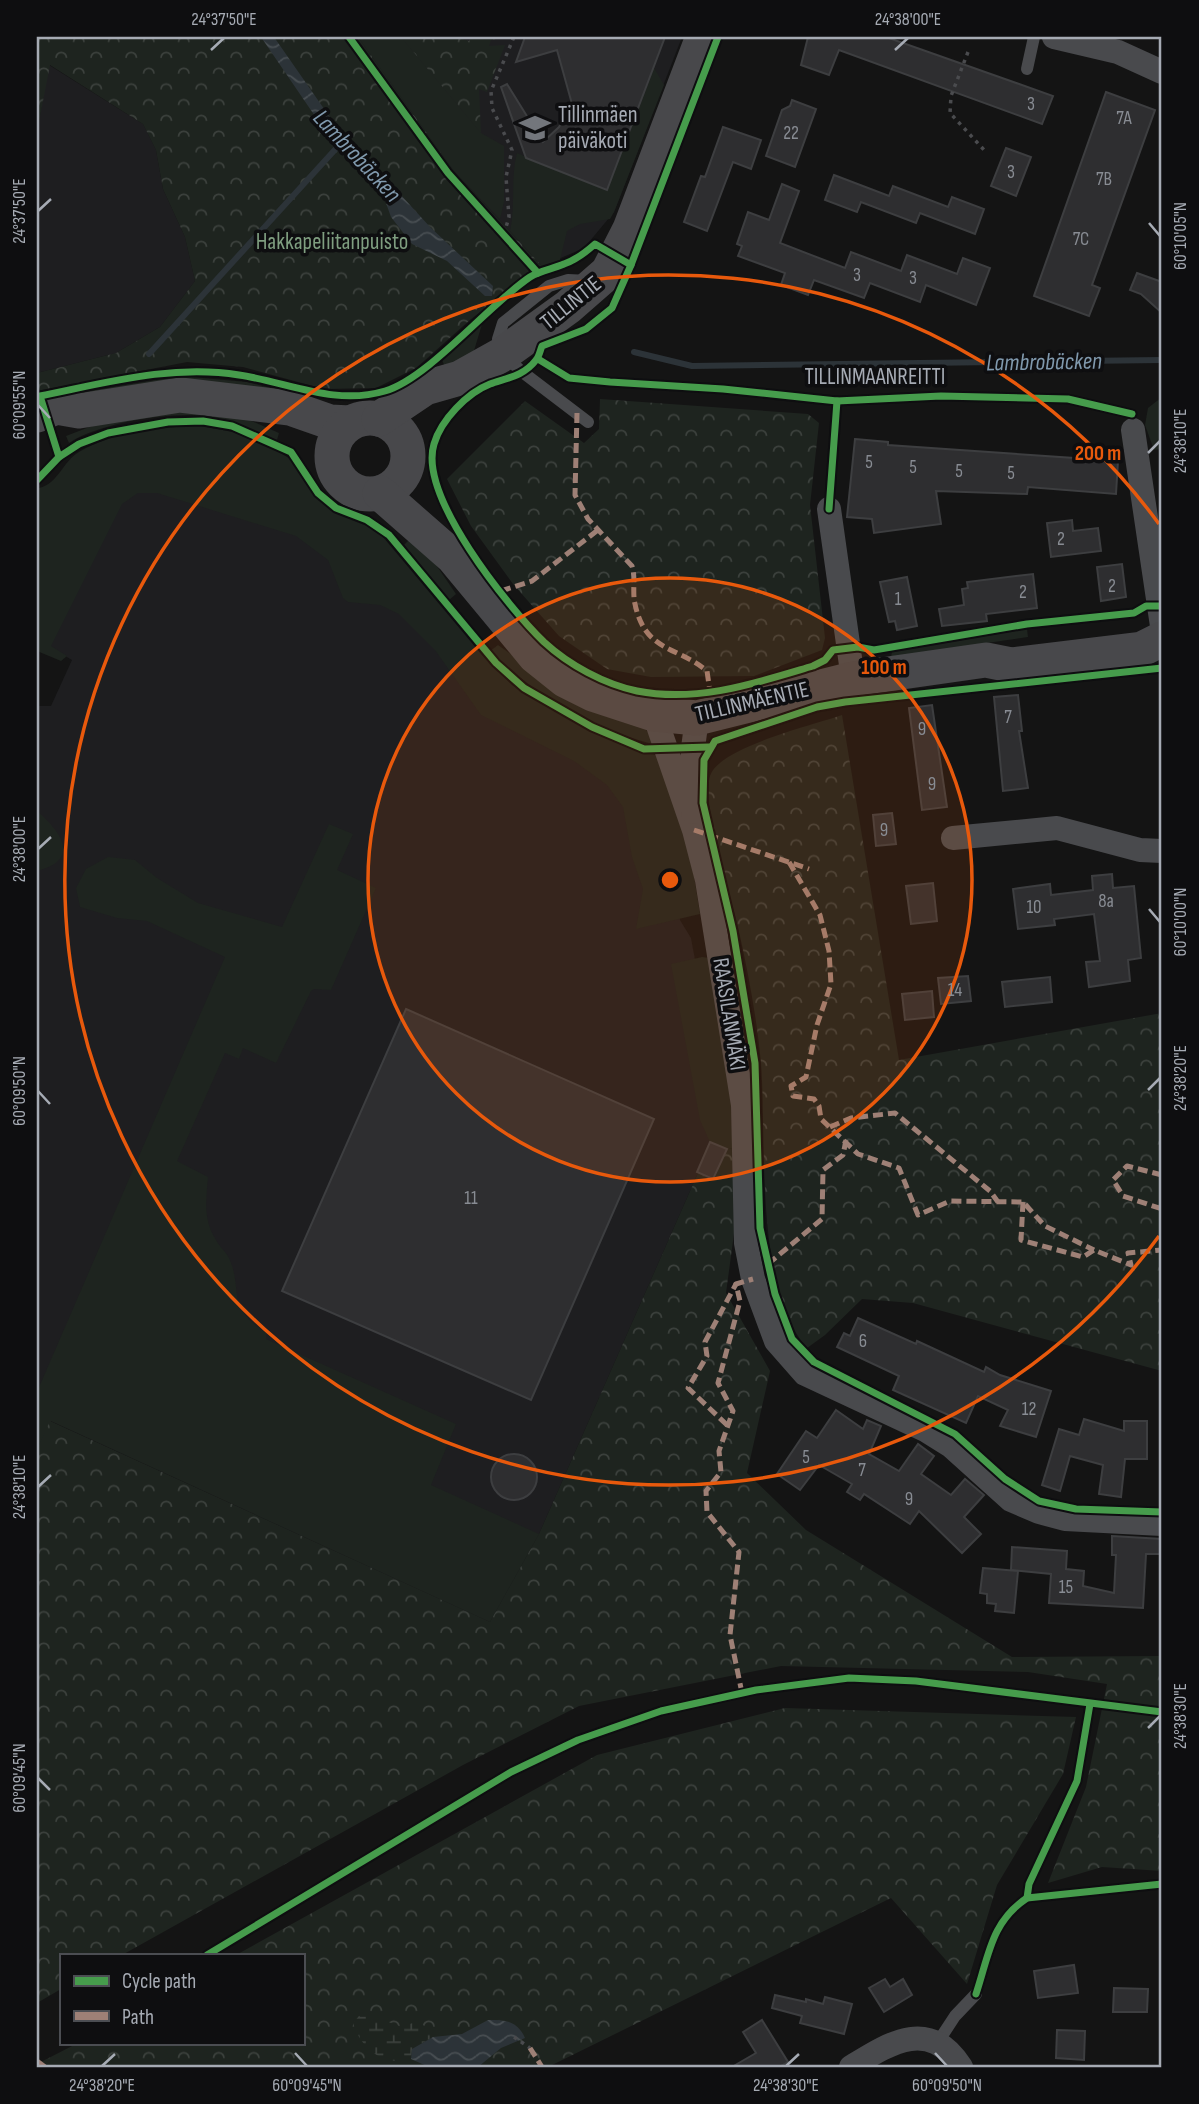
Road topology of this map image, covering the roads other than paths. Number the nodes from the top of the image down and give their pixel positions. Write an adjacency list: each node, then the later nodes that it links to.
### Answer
1 (703, 37): 6 (street, TILLINTIE)
2 (1034, 37): 4 (lane)
3 (1054, 37): 5 (street)
4 (1027, 69)
5 (1162, 72)
6 (503, 354): 7 (street, TILLINTIE); 12 (lane)
7 (460, 378): 11 (street, TILLINTIE); 15 (street, TILLINTIE)
8 (255, 405): 9 (street); 11 (street); 16 (street)
9 (79, 411): 10 (street); 14 (street)
10 (37, 415)
11 (365, 421): 15 (street); 16 (street)
12 (588, 422)
13 (1133, 429): 20 (street)
14 (37, 433)
15 (406, 455): 17 (street); 19 (street, TILLINMÄENTIE)
16 (332, 458): 17 (street)
17 (380, 493): 19 (street, TILLINMÄENTIE)
18 (829, 509): 22 (street)
19 (453, 557): 23 (street, TILLINMÄENTIE)
20 (1162, 626)
21 (1162, 638): 22 (street, TILLINMÄENTIE)
22 (853, 678): 24 (street, TILLINMÄENTIE)
23 (653, 714): 24 (street, TILLINMÄENTIE); 25 (street, RAASILANMÄKI)
24 (697, 718): 25 (street, RAASILANMÄKI)
25 (694, 830): 28 (street, RAASILANMÄKI)
26 (953, 838): 27 (street)
27 (1162, 851)
28 (1162, 1524)
29 (976, 1994): 30 (lane)
30 (938, 2042): 31 (street); 32 (street)
31 (851, 2067)
32 (961, 2067)

